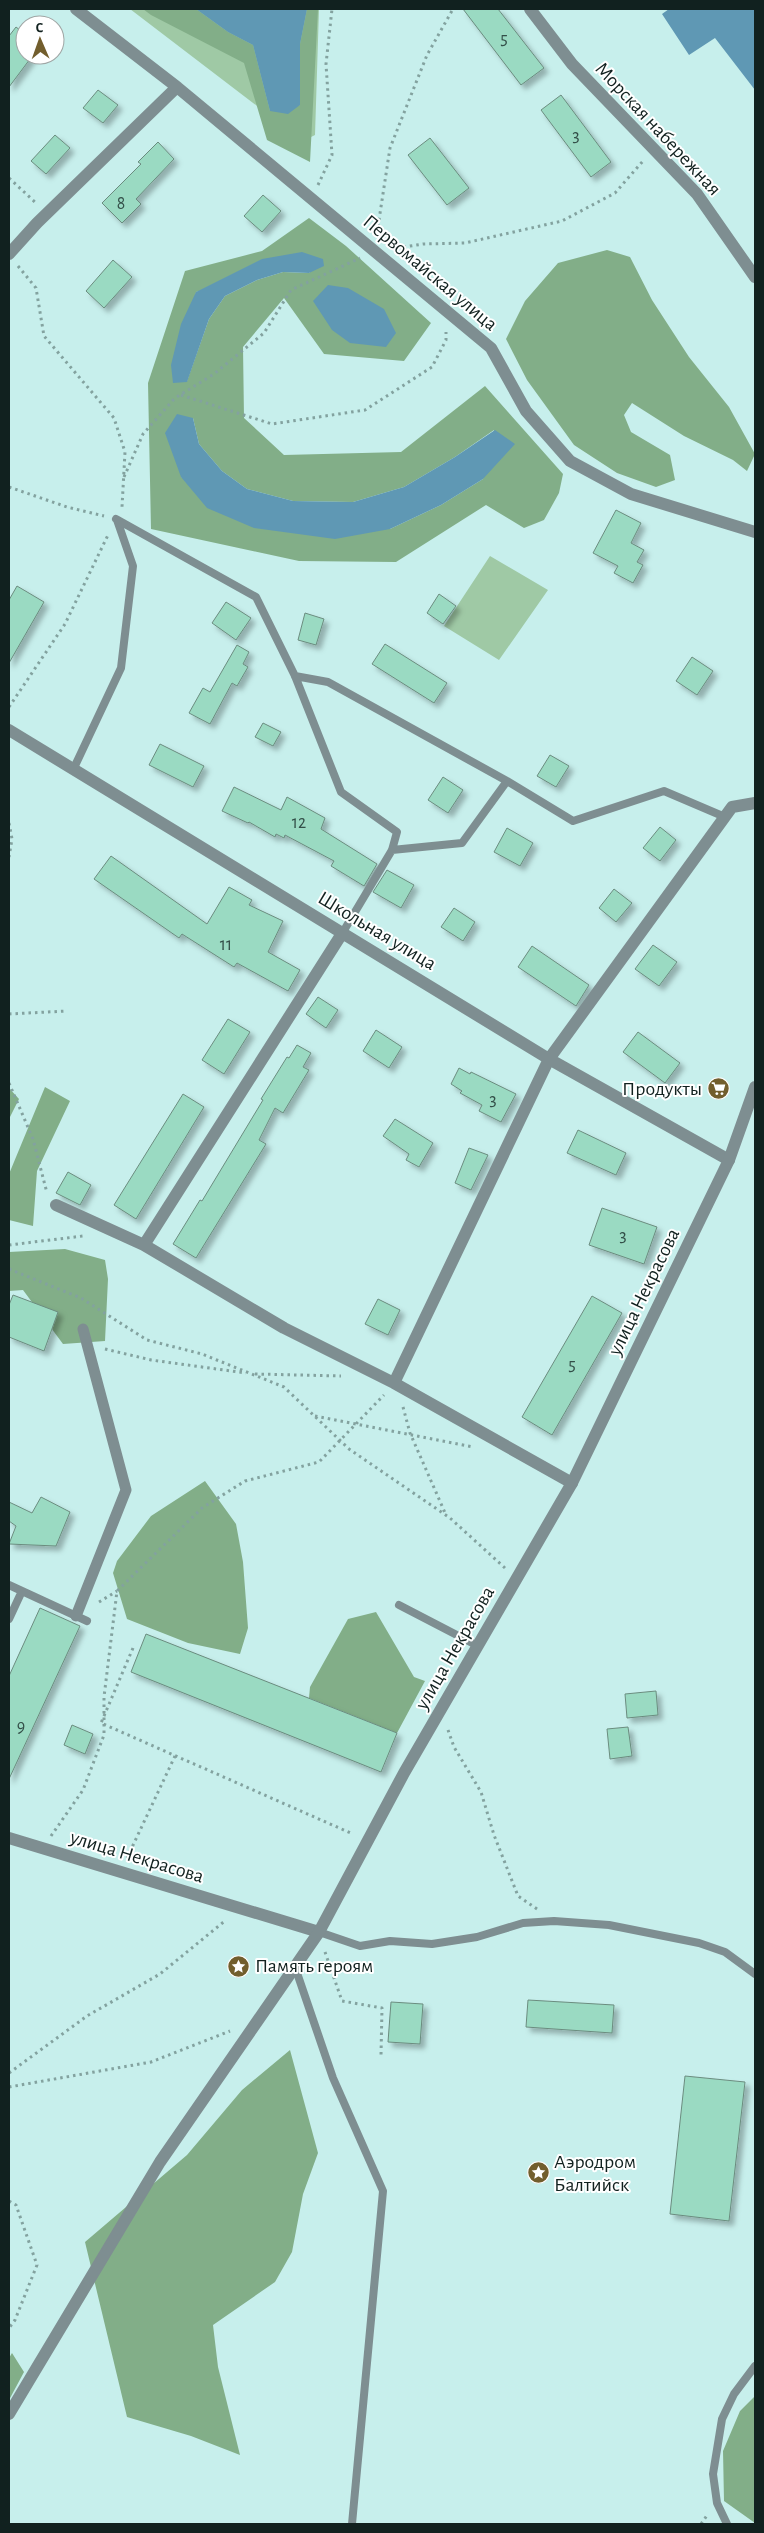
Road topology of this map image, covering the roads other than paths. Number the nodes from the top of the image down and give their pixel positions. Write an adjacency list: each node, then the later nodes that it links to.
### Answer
1 (76, 9): 3 (street, Первомайская улица)
2 (530, 9): 5 (street, Морская набережная)
3 (178, 87): 4 (street); 6 (street, Первомайская улица)
4 (12, 258)
5 (755, 277)
6 (755, 532)
7 (295, 676): 9 (lane); 10 (lane); 13 (lane)
8 (9, 730): 9 (street, Школьная улица)
9 (73, 770): 14 (street, Школьная улица)
10 (507, 781): 12 (lane); 13 (lane)
11 (755, 803): 12 (street)
12 (725, 817): 15 (street)
13 (392, 850): 14 (lane)
14 (343, 932): 15 (street, Школьная улица); 19 (street)
15 (549, 1059): 17 (street, Школьная улица); 21 (street)
16 (755, 1087): 17 (street, улица Некрасова)
17 (729, 1160): 22 (street, улица Некрасова)
18 (56, 1205): 19 (street)
19 (144, 1245): 21 (street)
20 (83, 1329): 26 (street)
21 (394, 1383): 22 (street)
22 (572, 1483): 29 (street, улица Некрасова)
23 (9, 1585): 24 (lane)
24 (22, 1591): 26 (lane); 27 (lane)
25 (399, 1605): 29 (lane)
26 (76, 1616): 28 (lane)
27 (9, 1619)
28 (87, 1621)
29 (478, 1646): 31 (street, улица Некрасова)
30 (9, 1838): 31 (street, улица Некрасова)
31 (319, 1932): 32 (street); 33 (lane)
32 (295, 1967): 35 (street); 36 (lane)
33 (755, 1974)
34 (755, 2366): 37 (lane)
35 (9, 2414)
36 (352, 2524)
37 (727, 2524)

